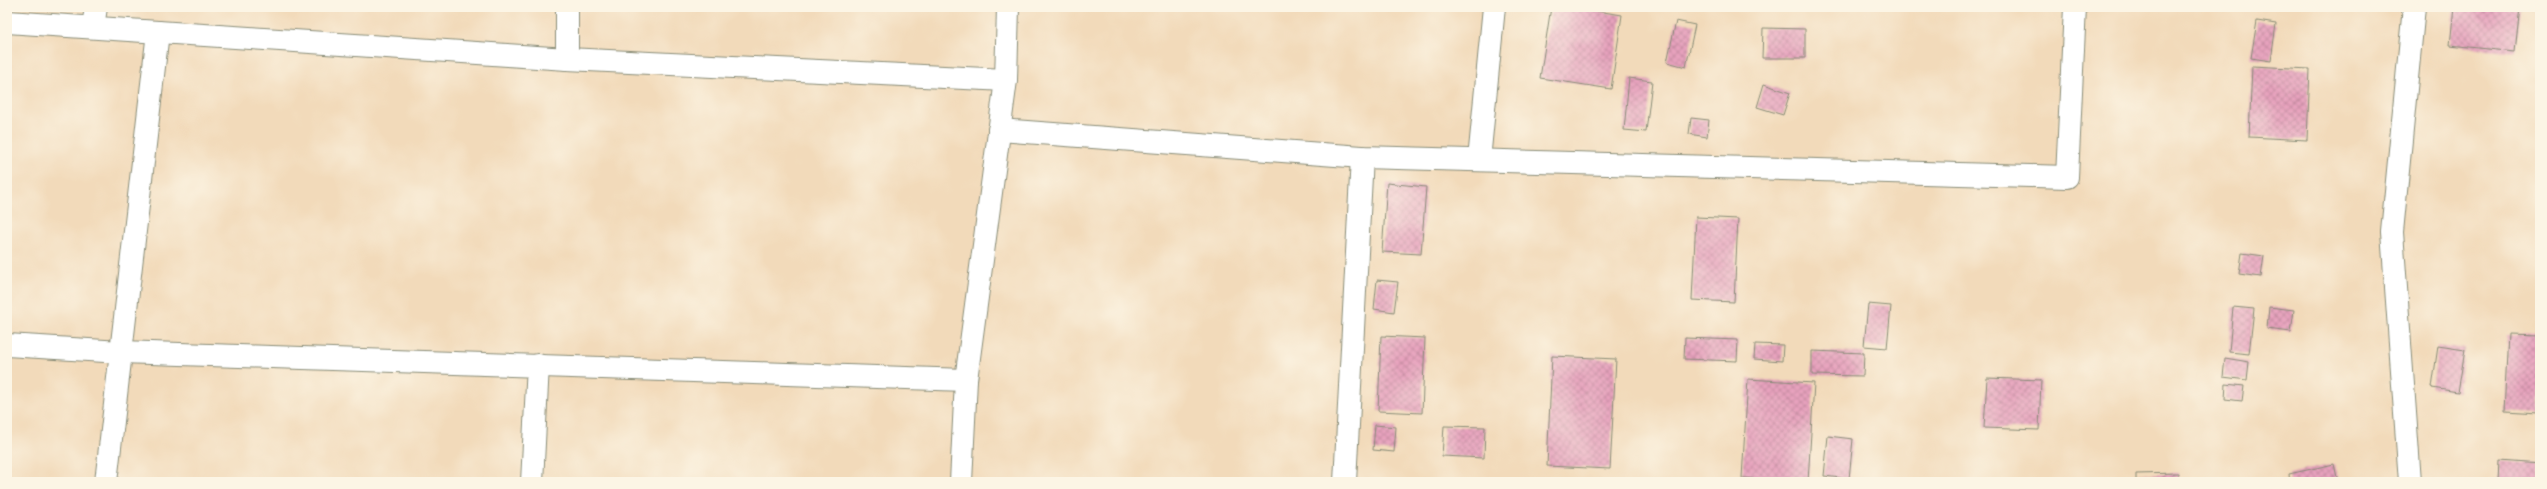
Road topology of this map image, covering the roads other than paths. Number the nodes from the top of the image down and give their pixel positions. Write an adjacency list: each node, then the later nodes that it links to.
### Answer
1 (567, 7): 9 (street)
2 (1008, 7): 10 (street)
3 (1494, 7): 13 (street)
4 (2075, 7): 13 (street)
5 (2414, 7): 22 (street)
6 (95, 17): 7 (street); 8 (street)
7 (7, 22)
8 (158, 32): 9 (street); 15 (street)
9 (567, 59): 10 (street)
10 (1006, 80): 11 (street)
11 (999, 130): 12 (street); 17 (street)
12 (1362, 157): 13 (street); 21 (street)
13 (1479, 160)
14 (7, 344): 15 (street)
15 (120, 352): 16 (street); 18 (street)
16 (538, 366): 17 (street); 19 (street)
17 (966, 380): 20 (street)
18 (106, 482)
19 (532, 482)
20 (961, 482)
21 (1345, 482)
22 (2410, 482)

